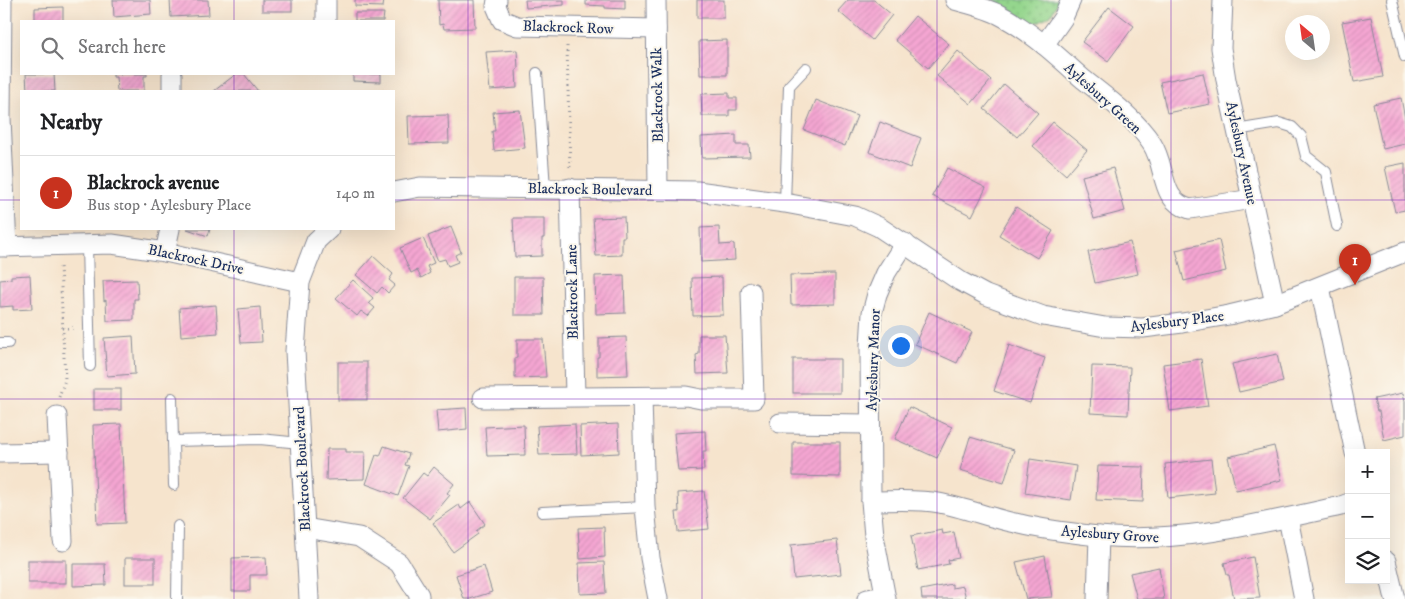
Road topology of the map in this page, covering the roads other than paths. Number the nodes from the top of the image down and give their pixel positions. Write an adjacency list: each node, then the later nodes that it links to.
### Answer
1 (2, 0): 17 (street)
2 (326, 0): 9 (street)
3 (497, 0): 10 (street, Blackrock Row)
4 (656, 0): 10 (street, Blackrock Walk)
5 (955, 0): 11 (street, Aylesbury Green)
6 (1071, 0): 11 (street)
7 (1223, 0): 18 (street, Aylesbury Avenue)
8 (1392, 0): 12 (lane)
9 (326, 20)
10 (656, 29): 21 (street, Blackrock Walk)
11 (1044, 45): 23 (street, Aylesbury Green)
12 (1405, 57)
13 (806, 68): 24 (lane)
14 (537, 73): 19 (lane)
15 (172, 75): 16 (street)
16 (172, 90)
17 (0, 118): 30 (street)
18 (1236, 130): 23 (street, Aylesbury Avenue); 25 (lane)
19 (545, 188): 20 (street, Blackrock Boulevard); 22 (street, Blackrock Boulevard)
20 (570, 188): 21 (street, Blackrock Boulevard); 38 (street, Blackrock Lane)
21 (658, 190): 24 (street, Blackrock Boulevard)
22 (395, 192)
23 (1252, 199): 36 (street, Aylesbury Avenue)
24 (785, 203): 28 (street, Aylesbury Place)
25 (1337, 226)
26 (170, 230): 31 (street)
27 (328, 230): 33 (street, Blackrock Boulevard)
28 (905, 243): 36 (street, Aylesbury Place); 44 (street, Aylesbury Manor)
29 (87, 245): 30 (street, Blackrock Drive); 31 (street, Blackrock Drive); 37 (lane)
30 (4, 247)
31 (165, 252): 33 (street, Blackrock Drive)
32 (1405, 252): 34 (street, Aylesbury Place)
33 (300, 282): 46 (street, Blackrock Boulevard)
34 (1320, 287): 36 (street, Aylesbury Place); 47 (street)
35 (751, 292): 39 (street)
36 (1275, 304)
37 (90, 366)
38 (575, 396): 39 (street); 41 (street)
39 (642, 397): 53 (street)
40 (172, 398): 45 (lane)
41 (483, 398)
42 (58, 416): 48 (street)
43 (780, 423): 44 (street, Aylesbury Manor)
44 (870, 424): 51 (street, Aylesbury Manor)
45 (173, 441): 46 (lane); 50 (lane)
46 (300, 443): 57 (street, Blackrock Boulevard)
47 (1354, 449)
48 (59, 452): 49 (street); 59 (street)
49 (0, 453)
50 (174, 485)
51 (871, 501): 58 (street, Aylesbury Grove); 61 (street, Aylesbury Manor)
52 (1345, 504): 55 (street, Aylesbury Grove)
53 (645, 507): 54 (lane); 65 (street)
54 (542, 512)
55 (1288, 518): 58 (street, Aylesbury Grove); 68 (street)
56 (178, 526): 62 (lane)
57 (305, 528): 63 (street, Blackrock Boulevard); 64 (street)
58 (1099, 536): 67 (street)
59 (63, 541)
60 (1390, 578): 69 (street)
61 (886, 598): 66 (street, Aylesbury Manor)
62 (177, 599)
63 (309, 599)
64 (419, 599)
65 (658, 599)
66 (867, 599)
67 (1096, 599)
68 (1304, 599)
69 (1395, 599)

